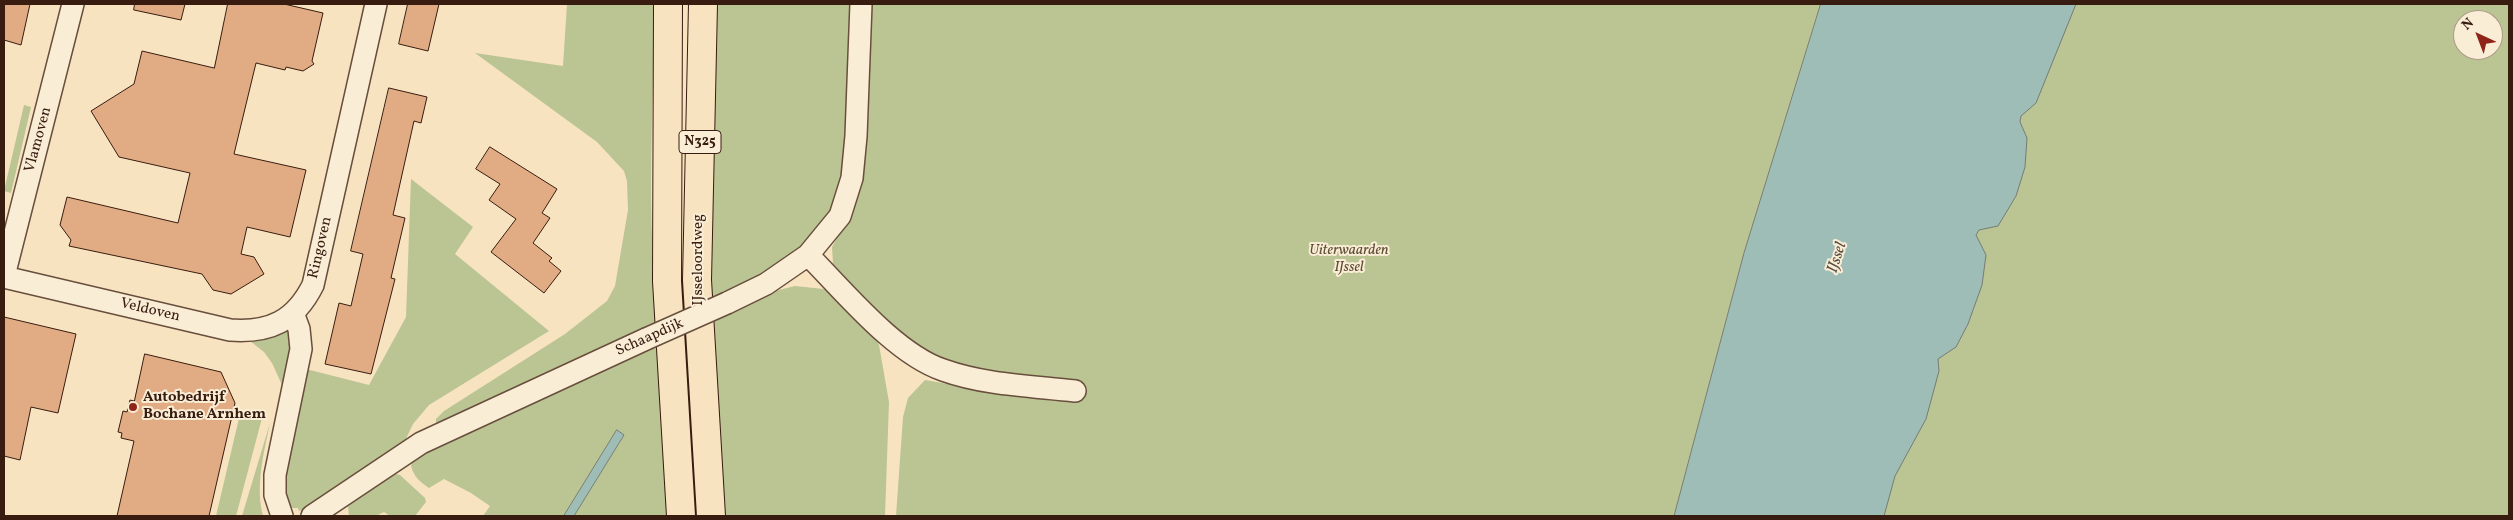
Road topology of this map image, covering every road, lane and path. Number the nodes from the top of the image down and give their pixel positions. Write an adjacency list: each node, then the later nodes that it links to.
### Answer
1 (73, 4): 7 (street, Vlamoven)
2 (376, 4): 8 (street, Ringoven)
3 (668, 4): 12 (highway, IJsseloordweg / N325)
4 (703, 4): 13 (highway, IJsseloordweg / N325)
5 (861, 4): 6 (street, Schaapdijk)
6 (808, 255): 9 (street); 11 (street, Schaapdijk, bridge)
7 (4, 276): 8 (street, Veldoven)
8 (293, 313): 10 (street)
9 (1075, 391)
10 (282, 516)
11 (312, 516)
12 (681, 516)
13 (711, 516)

